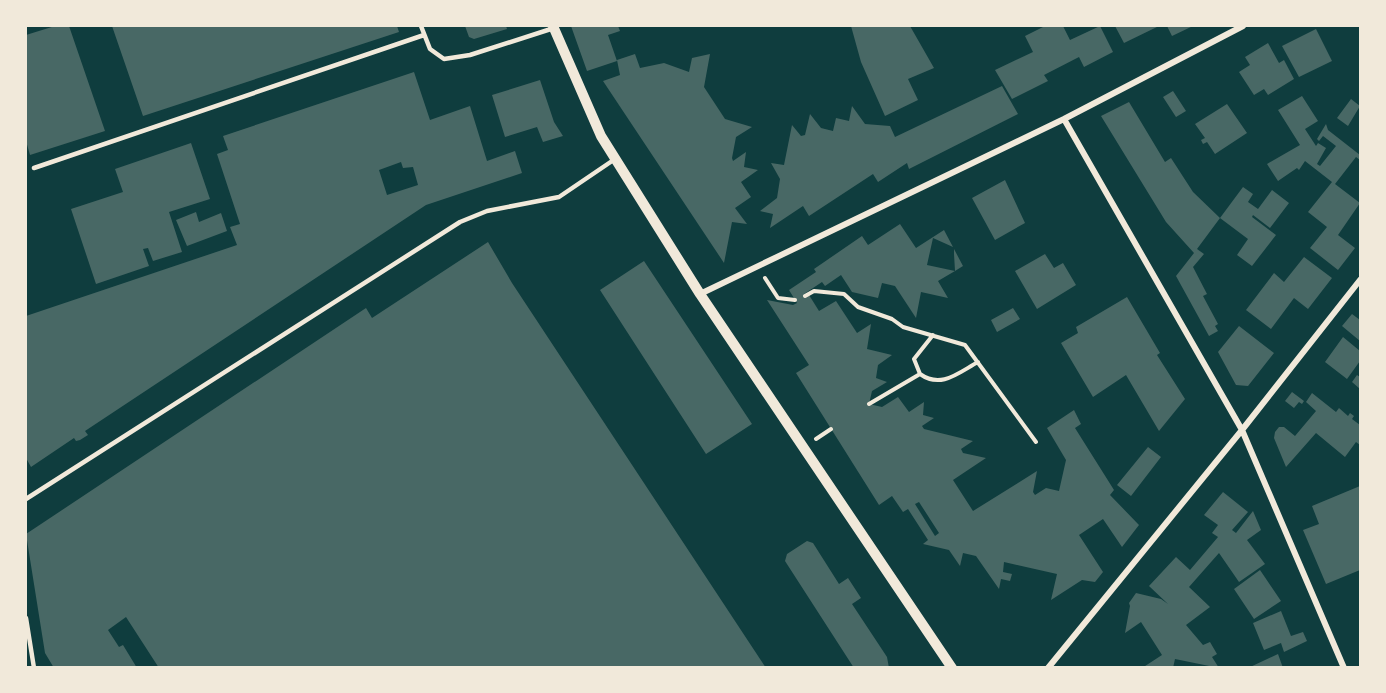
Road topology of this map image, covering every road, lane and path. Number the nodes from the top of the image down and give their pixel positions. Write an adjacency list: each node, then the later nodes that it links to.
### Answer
1 (421, 26): 4 (lane)
2 (1244, 26): 5 (street)
3 (554, 27): 4 (lane); 6 (street)
4 (424, 35): 7 (lane)
5 (1064, 118): 8 (street); 17 (street)
6 (615, 159): 10 (street); 19 (lane)
7 (34, 168)
8 (758, 267): 10 (street); 12 (path)
9 (1360, 280): 17 (street)
10 (700, 294): 21 (street)
11 (805, 296): 13 (path)
12 (795, 300)
13 (933, 335): 14 (path); 15 (path)
14 (978, 362): 15 (path); 18 (path)
15 (920, 374): 16 (path)
16 (870, 404)
17 (1242, 430): 23 (street); 24 (street)
18 (1036, 442)
19 (26, 499)
20 (26, 618): 22 (lane)
21 (950, 667)
22 (34, 668)
23 (1048, 668)
24 (1344, 668)

